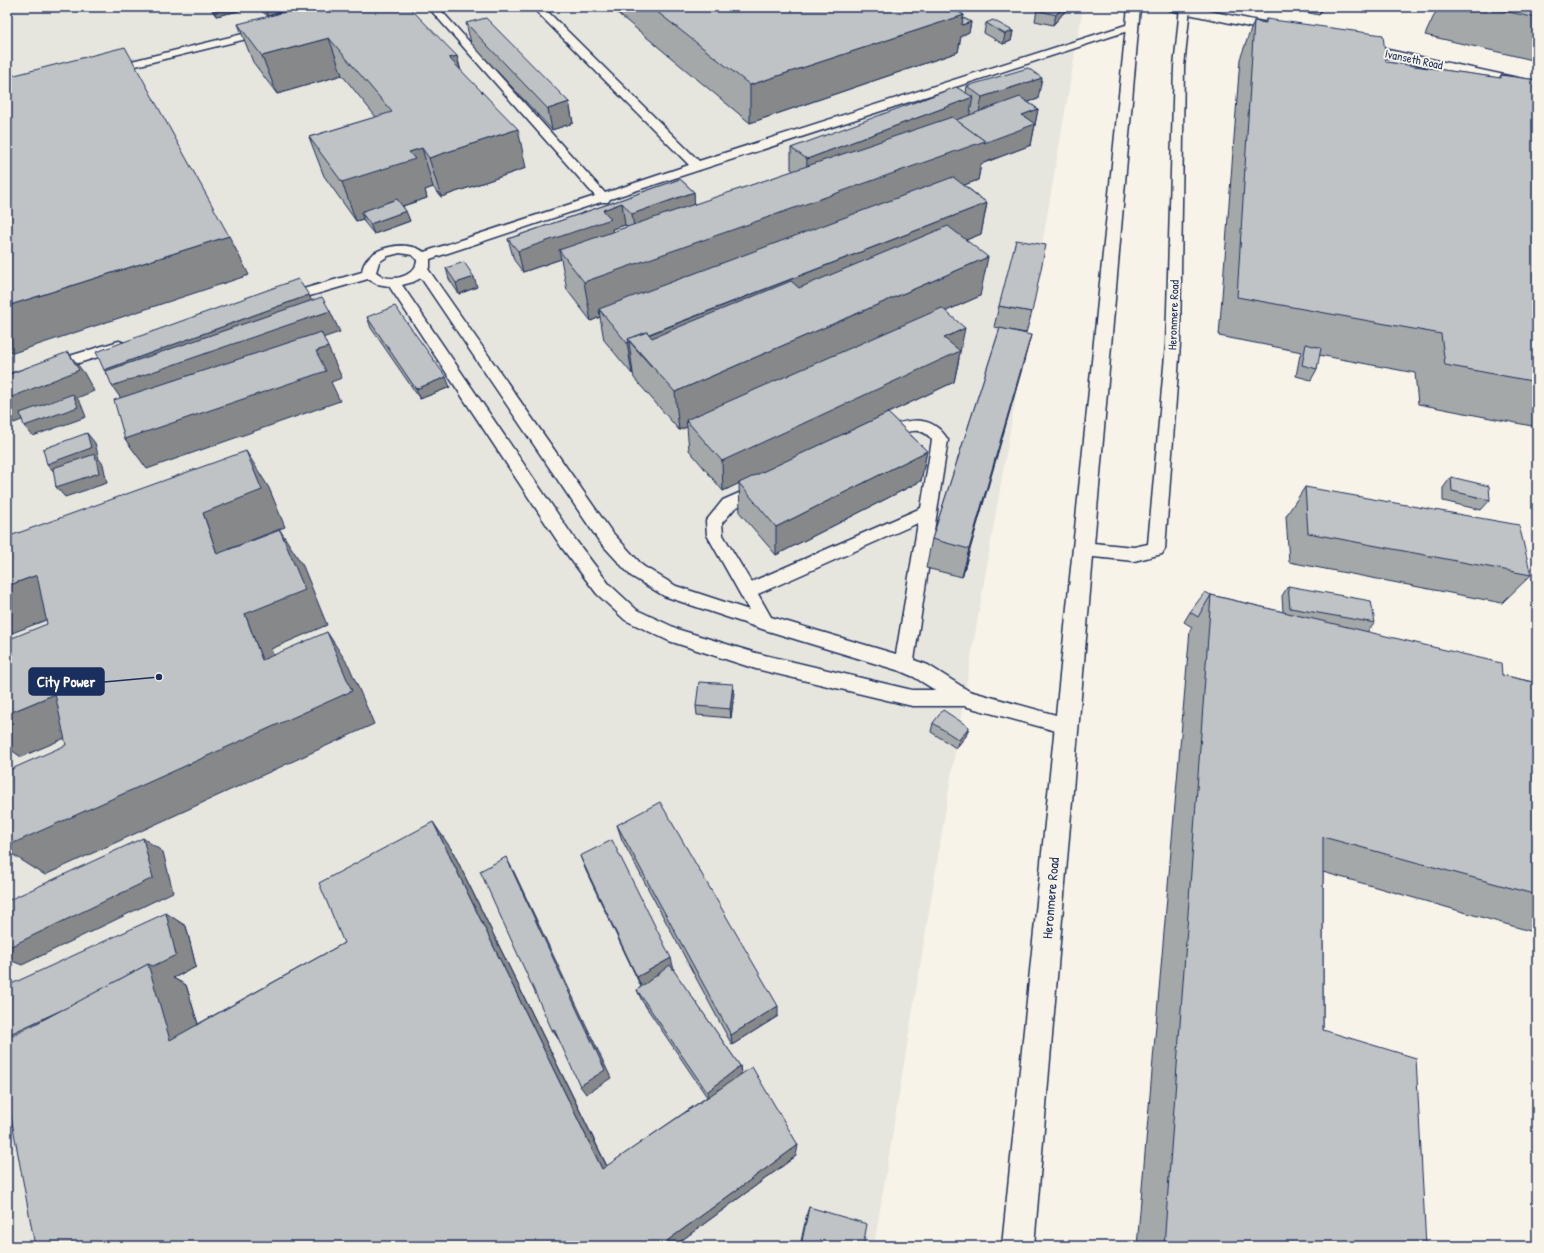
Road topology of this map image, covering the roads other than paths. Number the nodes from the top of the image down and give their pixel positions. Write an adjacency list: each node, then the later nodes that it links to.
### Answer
1 (434, 7): 11 (lane)
2 (537, 7): 10 (lane)
3 (1182, 8): 6 (street); 21 (lane, Heronmere Road)
4 (1134, 17): 10 (lane); 21 (street, Heronmere Road)
5 (276, 29): 8 (lane)
6 (1292, 33)
7 (1346, 44): 9 (street, Ivanseth Road)
8 (100, 71)
9 (1537, 86)
10 (697, 166): 11 (lane)
11 (604, 198): 12 (lane)
12 (423, 264): 13 (lane); 14 (lane); 23 (lane)
13 (369, 274): 14 (lane); 15 (lane)
14 (394, 283): 25 (lane)
15 (272, 302)
16 (129, 343): 17 (lane)
17 (7, 380)
18 (863, 444): 20 (lane)
19 (778, 482): 22 (lane)
20 (928, 512): 22 (lane); 24 (lane)
21 (1083, 549): 26 (street, Heronmere Road)
22 (747, 591): 23 (lane)
23 (765, 623): 24 (lane)
24 (904, 664): 25 (lane)
25 (964, 698): 26 (lane)
26 (1067, 726): 27 (street, Heronmere Road)
27 (1018, 1246)

